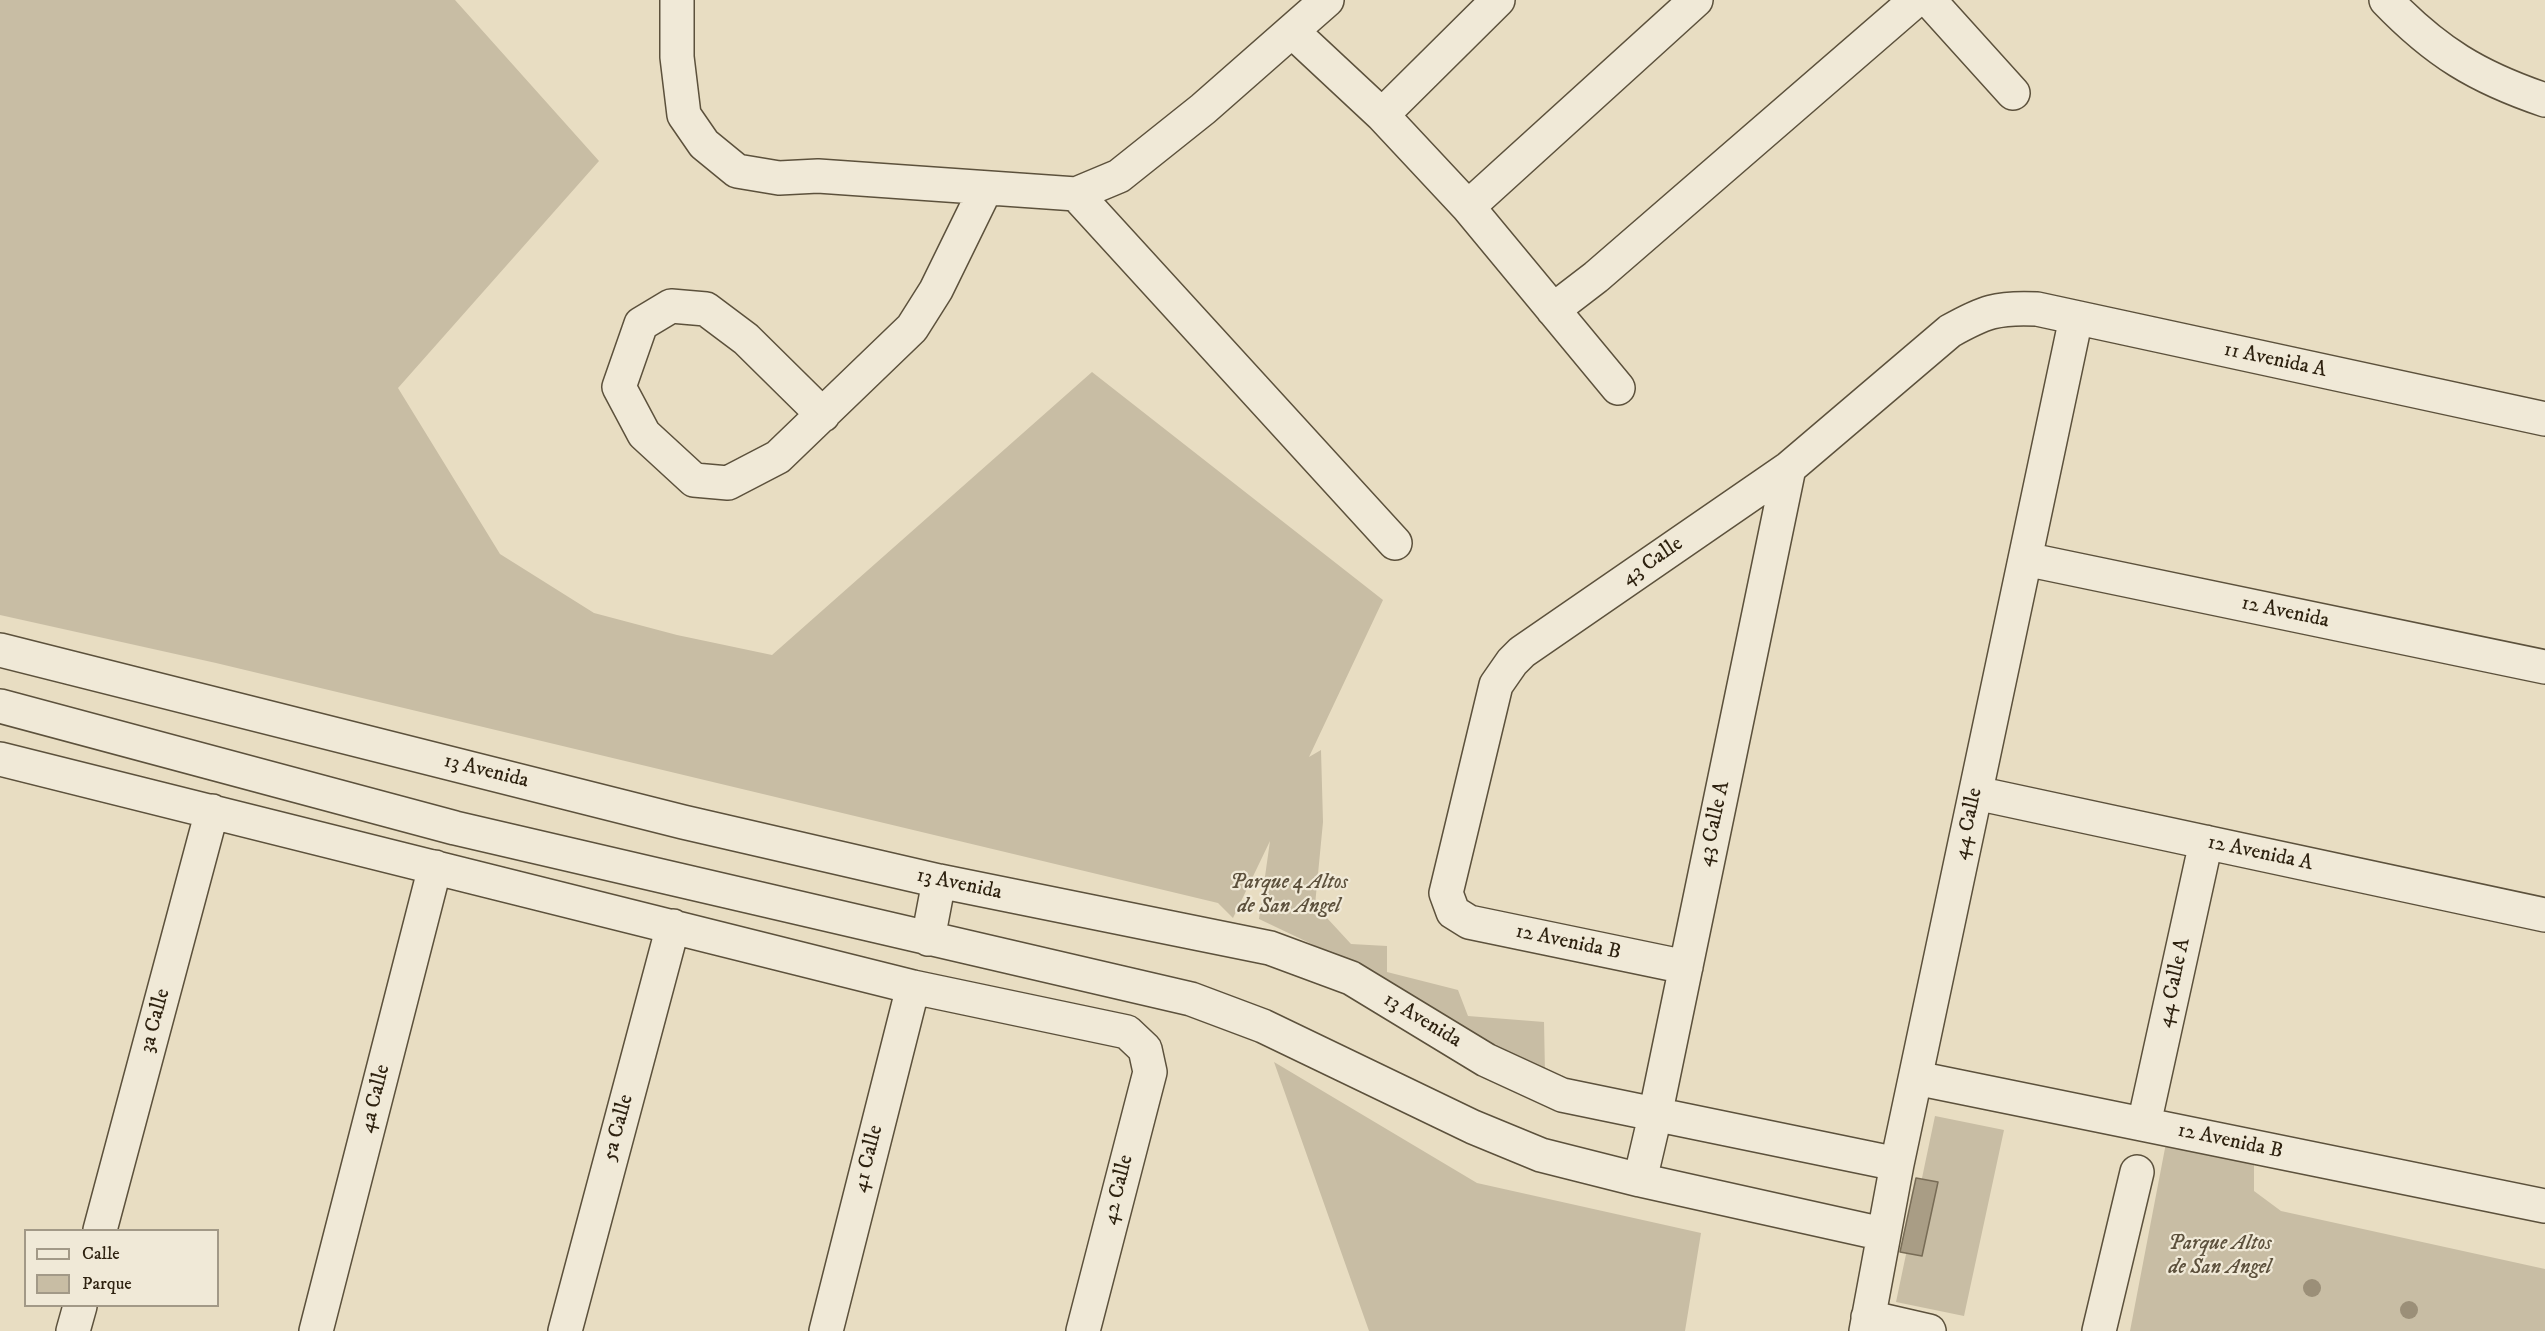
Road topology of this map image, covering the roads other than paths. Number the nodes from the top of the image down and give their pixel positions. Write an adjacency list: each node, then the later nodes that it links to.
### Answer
1 (676, 0): 12 (street)
2 (1327, 0): 8 (street)
3 (1498, 0): 11 (street)
4 (1696, 0): 14 (street)
5 (1916, 0): 16 (street)
6 (1929, 0): 9 (street)
7 (2386, 0): 10 (street)
8 (1293, 32): 11 (street); 13 (street)
9 (2013, 93)
10 (2545, 100)
11 (1382, 115): 14 (street)
12 (986, 188): 13 (street); 19 (street)
13 (1076, 194): 22 (street)
14 (1468, 207): 16 (street)
15 (2005, 308): 17 (street, 11 Avenida A); 21 (street, 43 Calle)
16 (1554, 310): 18 (street)
17 (2076, 318): 20 (street, 11 Avenida A); 23 (street, 44 Calle)
18 (1618, 388)
19 (823, 415): 19 (street)
20 (2545, 419)
21 (1789, 468): 33 (street, 43 Calle); 37 (street, 43 Calle A)
22 (1395, 543)
23 (2025, 559): 25 (street, 12 Avenida); 28 (street, 44 Calle)
24 (0, 650): 32 (street, 13 Avenida)
25 (2545, 667)
26 (0, 706): 36 (street)
27 (0, 759): 29 (street)
28 (1976, 793): 30 (street, 12 Avenida A); 39 (street, 44 Calle)
29 (212, 811): 31 (street); 46 (street, 3a Calle)
30 (2206, 842): 34 (street, 12 Avenida A); 41 (street, 44 Calle A)
31 (435, 867): 35 (street); 51 (street, 4a Calle)
32 (939, 881): 36 (street); 40 (street, 13 Avenida)
33 (1452, 912): 37 (street, 12 Avenida B)
34 (2545, 915)
35 (673, 926): 38 (street); 52 (street, 5a Calle)
36 (928, 939): 44 (street)
37 (1686, 967): 40 (street, 43 Calle A)
38 (913, 987): 53 (street, 41 Calle); 54 (street, 42 Calle)
39 (1916, 1078): 41 (street, 12 Avenida B); 42 (street, 44 Calle)
40 (1655, 1116): 42 (street, 13 Avenida); 44 (street, 43 Calle A)
41 (2144, 1124): 45 (street, 12 Avenida B)
42 (1897, 1164): 47 (street, 44 Calle)
43 (2137, 1172): 56 (street)
44 (1640, 1180): 47 (street)
45 (2545, 1206)
46 (100, 1229)
47 (1883, 1234): 49 (street, 44 Calle)
48 (79, 1307): 50 (street)
49 (1867, 1324): 55 (street)
50 (73, 1331)
51 (316, 1331)
52 (565, 1331)
53 (826, 1331)
54 (1083, 1331)
55 (1929, 1331)
56 (2099, 1331)

